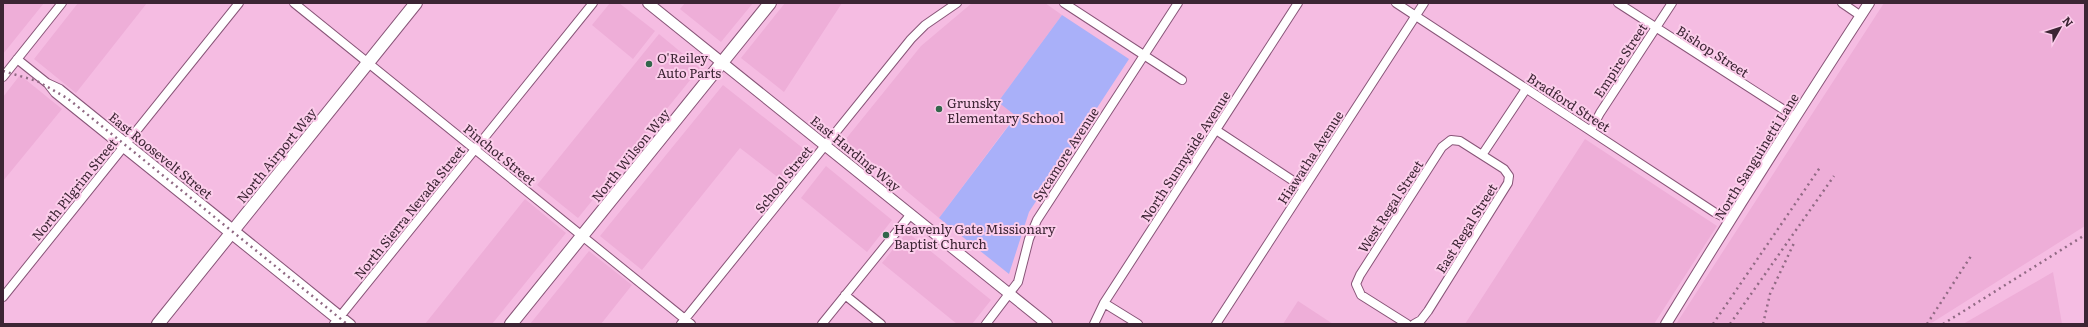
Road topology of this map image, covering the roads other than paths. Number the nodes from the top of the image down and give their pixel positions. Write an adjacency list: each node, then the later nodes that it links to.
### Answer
1 (62, 3): 22 (street)
2 (239, 3): 31 (street, North Pilgrim Street)
3 (294, 3): 24 (street, Pinchot Street)
4 (416, 3): 24 (main road, North Airport Way)
5 (593, 3): 33 (street, North Sierra Nevada Street)
6 (648, 3): 23 (street, East Harding Way)
7 (770, 3): 23 (main road, North Wilson Way)
8 (957, 3): 32 (street, School Street)
9 (1178, 3): 21 (street, Sycamore Avenue)
10 (1298, 3): 29 (street, North Sunnyside Avenue)
11 (1396, 3): 18 (street, Bradford Street)
12 (1424, 3): 18 (street, Hiawatha Avenue)
13 (1618, 3): 20 (street, Bishop Street)
14 (1672, 3): 20 (street, Empire Street)
15 (1842, 3): 19 (street)
16 (1870, 3): 19 (street, North Sanguinetti Lane)
17 (1069, 4): 21 (street)
18 (1416, 15): 27 (street, Bradford Street); 35 (street, Hiawatha Avenue)
19 (1861, 16): 28 (street, North Sanguinetti Lane)
20 (1656, 28): 28 (street, Bishop Street); 30 (street, Empire Street)
21 (1144, 55): 26 (street); 41 (street, Sycamore Avenue)
22 (17, 59): 25 (street); 31 (street, East Roosevelt Street)
23 (722, 62): 32 (street, East Harding Way); 39 (main road, North Wilson Way)
24 (368, 63): 33 (street, Pinchot Street); 38 (main road, North Airport Way)
25 (3, 77)
26 (1182, 80)
27 (1526, 89): 30 (street, Bradford Street); 34 (street)
28 (1795, 117): 37 (street, North Sanguinetti Lane)
29 (1216, 130): 35 (street); 43 (street, North Sunnyside Avenue)
30 (1591, 130): 37 (street, Bradford Street)
31 (125, 145): 38 (street, East Roosevelt Street); 42 (street, North Pilgrim Street)
32 (825, 145): 36 (street, East Harding Way); 45 (street, School Street)
33 (475, 150): 39 (street, Pinchot Street); 44 (street, North Sierra Nevada Street)
34 (1482, 155): 56 (street, West Regal Street); 57 (street, East Regal Street)
35 (1304, 188): 55 (street, Hiawatha Avenue)
36 (911, 214): 40 (street); 41 (street, East Harding Way)
37 (1730, 220): 58 (street, North Sanguinetti Lane)
38 (232, 232): 44 (street, East Roosevelt Street); 46 (main road, North Airport Way)
39 (582, 236): 45 (street, Pinchot Street); 48 (main road, North Wilson Way)
40 (845, 295): 49 (street); 50 (street)
41 (1010, 295): 51 (street, Sycamore Avenue); 52 (street, East Harding Way)
42 (3, 297)
43 (1104, 303): 53 (street, North Sunnyside Avenue); 54 (street)
44 (338, 321): 47 (street, East Roosevelt Street)
45 (686, 322)
46 (158, 324)
47 (351, 324)
48 (511, 324)
49 (822, 324)
50 (881, 324)
51 (986, 324)
52 (1047, 324)
53 (1094, 324)
54 (1138, 324)
55 (1216, 324)
56 (1407, 324)
57 (1414, 324)
58 (1666, 324)

